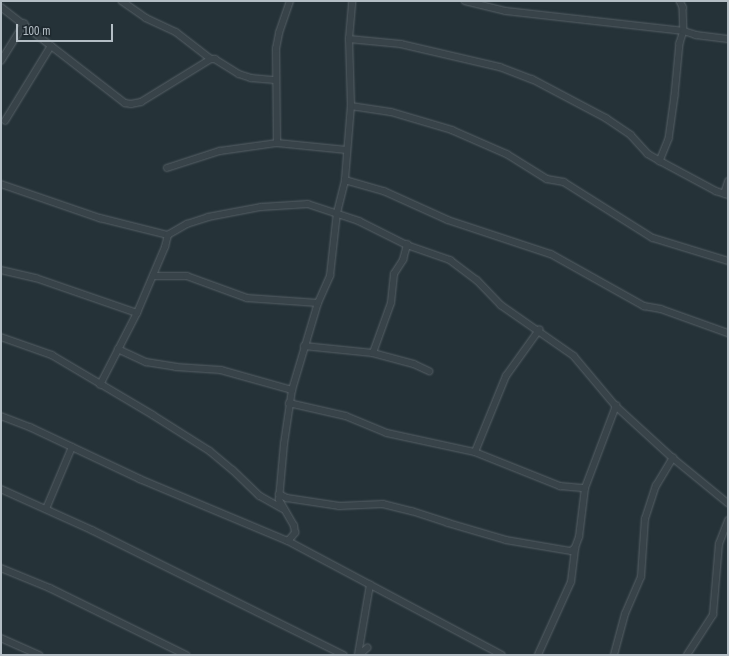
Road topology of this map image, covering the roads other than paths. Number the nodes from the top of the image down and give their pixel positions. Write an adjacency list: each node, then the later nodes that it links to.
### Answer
1 (122, 1): 12 (street)
2 (290, 1): 14 (street)
3 (352, 1): 9 (street)
4 (465, 1): 8 (street)
5 (680, 1): 8 (street)
6 (1, 7): 7 (street)
7 (24, 24): 11 (street); 13 (street)
8 (684, 31): 10 (street); 19 (street)
9 (349, 39): 15 (street); 19 (street)
10 (728, 40)
11 (51, 46): 12 (street); 16 (street)
12 (211, 59): 14 (street)
13 (1, 61)
14 (275, 80): 17 (street)
15 (351, 106): 18 (street); 28 (street)
16 (5, 121)
17 (277, 143): 18 (street); 20 (street)
18 (347, 150): 21 (street)
19 (660, 161): 24 (street)
20 (167, 168)
21 (344, 180): 25 (street); 34 (street)
22 (728, 182): 24 (street)
23 (1, 184): 26 (street)
24 (726, 195)
25 (337, 213): 26 (street); 27 (street); 31 (street)
26 (168, 235): 30 (street)
27 (407, 245): 33 (street); 38 (street)
28 (728, 262)
29 (1, 270): 32 (street)
30 (153, 276): 31 (street); 32 (street)
31 (318, 303): 36 (street)
32 (137, 312): 37 (street)
33 (539, 330): 43 (street); 46 (street)
34 (728, 333)
35 (1, 337): 40 (street)
36 (304, 346): 38 (street); 41 (street)
37 (118, 349): 40 (street); 41 (street)
38 (373, 354): 39 (street)
39 (429, 371)
40 (100, 385): 52 (street)
41 (292, 390): 42 (street)
42 (290, 403): 46 (street); 50 (street)
43 (616, 406): 47 (street); 48 (street)
44 (1, 416): 45 (street)
45 (72, 447): 53 (street); 55 (street)
46 (475, 452): 48 (street)
47 (673, 458): 51 (street); 67 (street)
48 (585, 488): 56 (street)
49 (1, 489): 53 (street)
50 (279, 494): 52 (street); 56 (street)
51 (728, 504)
52 (283, 508): 55 (street)
53 (46, 509): 63 (street)
54 (728, 521): 68 (street)
55 (288, 541): 58 (street)
56 (575, 548): 66 (street)
57 (1, 568): 62 (street)
58 (370, 585): 64 (street); 65 (street)
59 (1, 638): 61 (street)
60 (367, 648): 64 (street)
61 (39, 655)
62 (186, 655)
63 (344, 655)
64 (359, 655)
65 (502, 655)
66 (538, 655)
67 (614, 655)
68 (687, 655)

